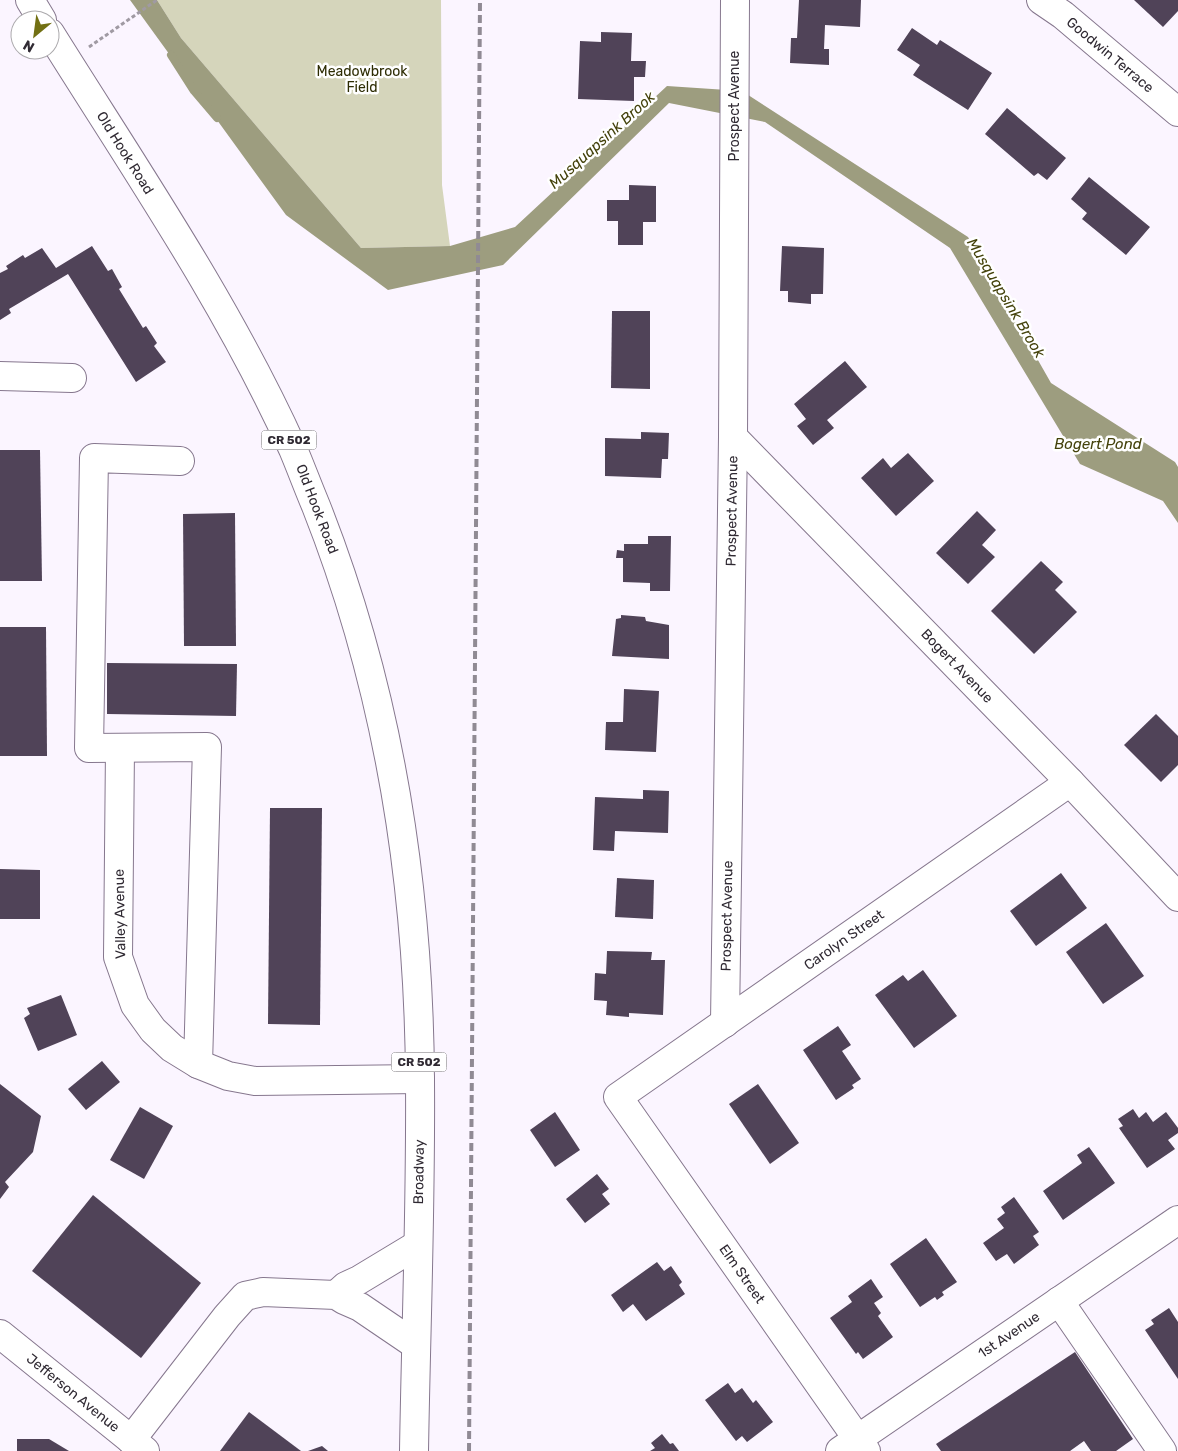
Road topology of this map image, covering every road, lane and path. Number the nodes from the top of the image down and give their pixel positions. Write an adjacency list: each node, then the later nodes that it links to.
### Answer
1 (157, 0): 5 (path)
2 (735, 0): 9 (street, Prospect Avenue)
3 (1041, 0): 6 (street, Goodwin Terrace)
4 (60, 49): 5 (street, Old Hook Road / CR 502)
5 (68, 61): 13 (street, Old Hook Road / CR 502)
6 (1176, 107)
7 (0, 376): 8 (street)
8 (72, 378)
9 (733, 436): 12 (street, Bogert Avenue); 15 (street, Prospect Avenue)
10 (180, 461): 11 (street)
11 (120, 748): 16 (street, Valley Avenue); 16 (street)
12 (1070, 782): 14 (street, Bogert Avenue); 15 (street, Carolyn Street)
13 (409, 894): 17 (street, Broadway / CR 502)
14 (1178, 897)
15 (725, 1023): 18 (street, Carolyn Street)
16 (198, 1064): 17 (street, Valley Avenue)
17 (420, 1079): 20 (street, Broadway / CR 502)
18 (618, 1097): 26 (street, Elm Street)
19 (1178, 1220): 22 (street, 1st Avenue)
20 (417, 1245): 21 (street); 24 (street, Broadway / CR 502)
21 (336, 1295): 24 (street); 25 (street)
22 (1059, 1301): 26 (street, 1st Avenue); 28 (street)
23 (0, 1334): 25 (street, Jefferson Avenue)
24 (416, 1345): 27 (street, Broadway / CR 502)
25 (138, 1445)
26 (854, 1447)
27 (414, 1451)
28 (1162, 1451)

